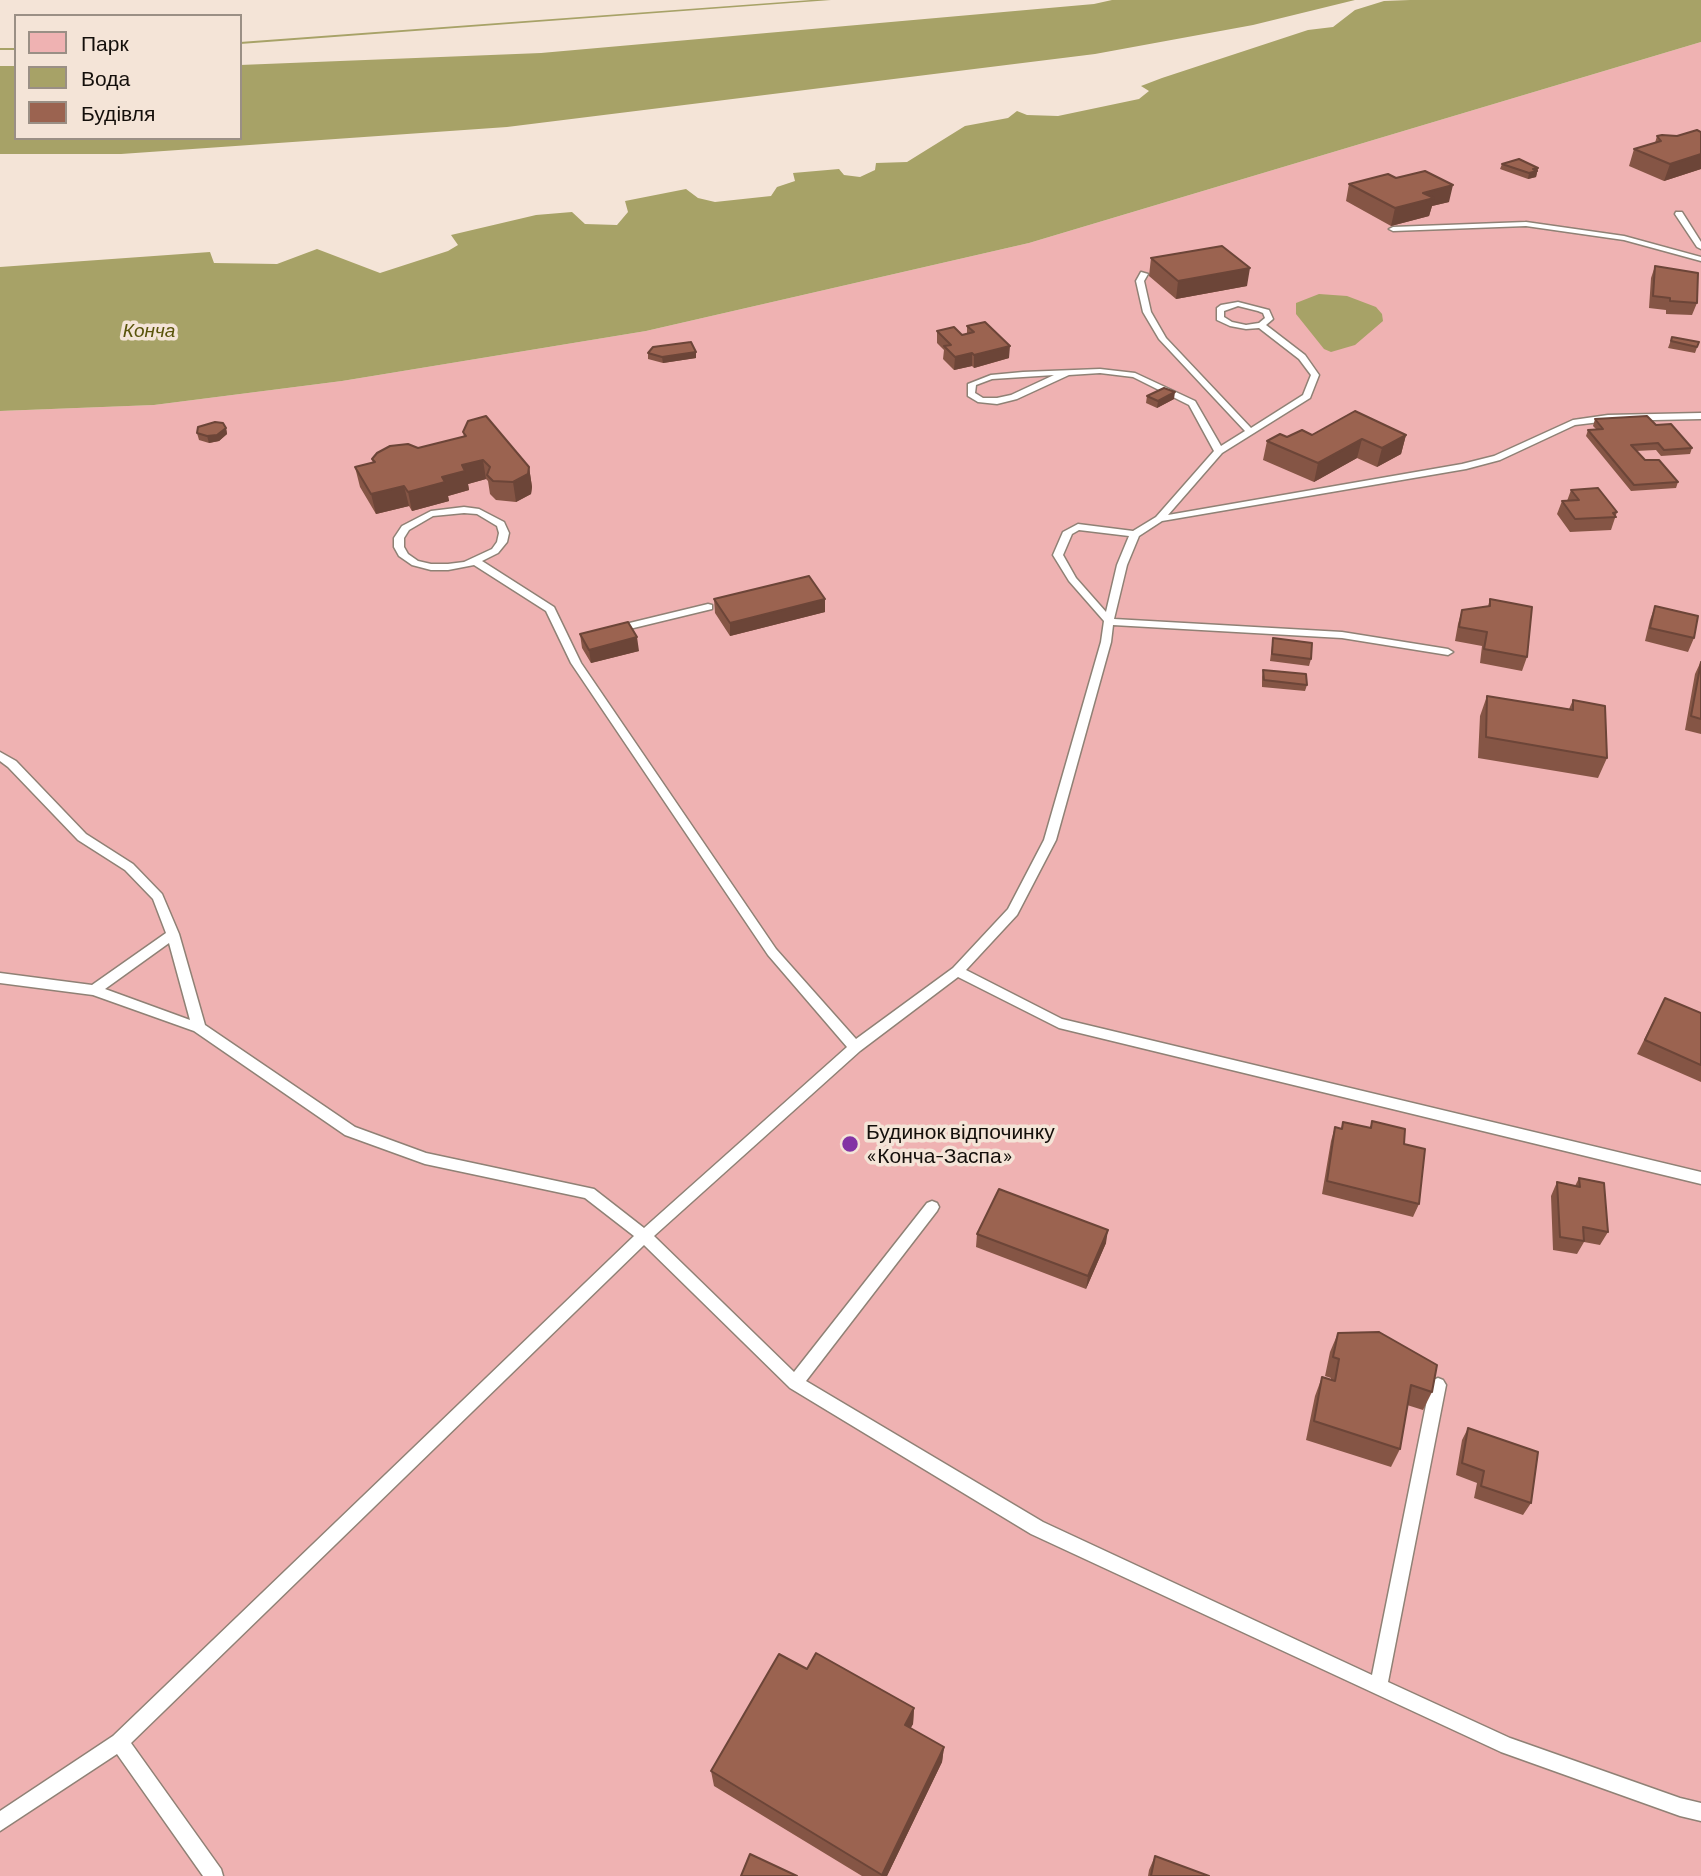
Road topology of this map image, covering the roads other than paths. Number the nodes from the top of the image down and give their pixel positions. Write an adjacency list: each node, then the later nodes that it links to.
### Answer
1 (1679, 214): 3 (lane)
2 (1393, 229): 4 (lane)
3 (1701, 247)
4 (1701, 259)
5 (1144, 274): 9 (lane)
6 (1261, 325): 6 (lane); 9 (lane)
7 (1068, 372): 7 (lane); 10 (lane)
8 (1701, 416): 11 (lane)
9 (1250, 432): 10 (lane)
10 (1219, 451): 11 (lane)
11 (1159, 519): 12 (lane)
12 (1135, 534): 15 (lane); 15 (lane)
13 (475, 561): 13 (lane); 18 (lane)
14 (708, 607): 16 (lane)
15 (1109, 621): 19 (lane); 22 (lane)
16 (605, 632)
17 (579, 639): 18 (lane)
18 (566, 642): 26 (lane)
19 (1448, 652)
20 (0, 756): 21 (lane)
21 (173, 933): 24 (lane); 25 (lane)
22 (957, 971): 26 (lane); 27 (lane)
23 (0, 978): 24 (lane)
24 (94, 990): 25 (lane)
25 (199, 1028): 29 (lane)
26 (855, 1047): 29 (lane)
27 (1701, 1178)
28 (932, 1207): 30 (lane)
29 (644, 1236): 30 (lane); 33 (lane)
30 (795, 1383): 32 (lane)
31 (1438, 1385): 32 (lane)
32 (1379, 1685): 34 (lane)
33 (119, 1742): 35 (lane); 36 (lane)
34 (1701, 1812)
35 (0, 1822)
36 (214, 1876)

